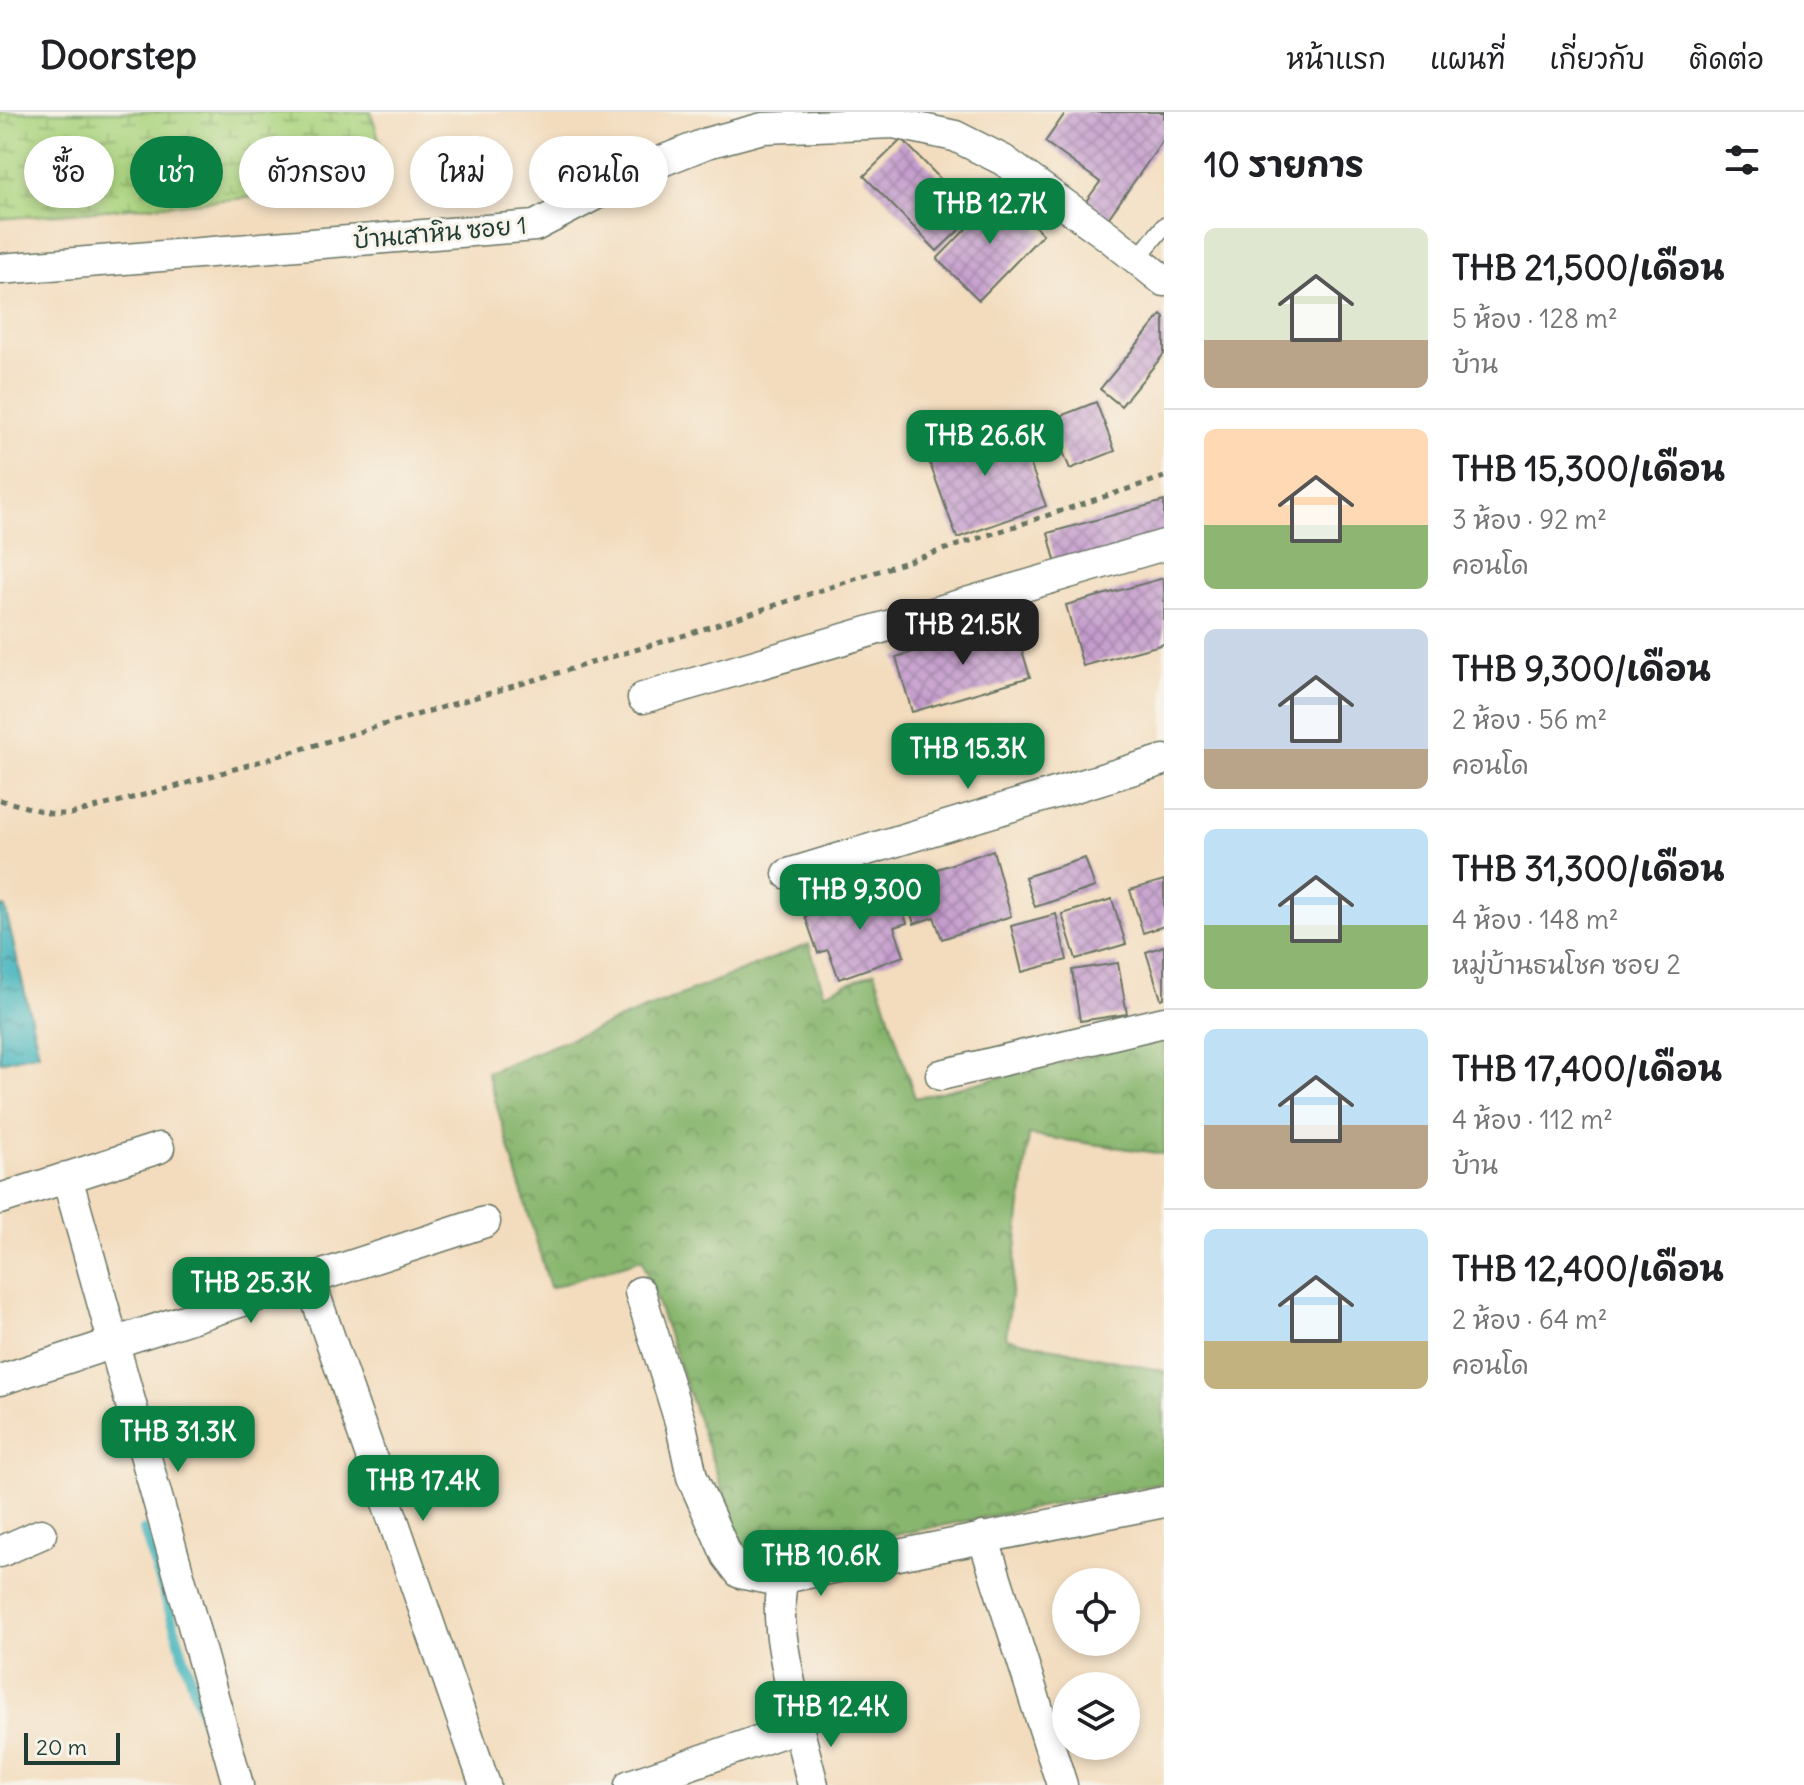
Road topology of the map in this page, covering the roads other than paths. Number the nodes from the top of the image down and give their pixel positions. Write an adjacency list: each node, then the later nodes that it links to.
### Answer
1 (758, 120): 2 (street, บ้านเสาหิน ซอย 1); 5 (street, บ้านเสาหิน ซอย 1)
2 (960, 124): 4 (street, บ้านเสาหิน ซอย 1)
3 (1164, 226): 4 (lane)
4 (1137, 259): 6 (street, บ้านเสาหิน ซอย 1)
5 (0, 269)
6 (1164, 281)
7 (1164, 545): 8 (street)
8 (643, 698)
9 (1164, 760): 10 (street)
10 (788, 874)
11 (1164, 1022): 12 (street)
12 (941, 1075)
13 (159, 1148): 14 (street)
14 (67, 1177): 15 (street); 19 (street)
15 (0, 1199)
16 (485, 1222): 17 (street)
17 (309, 1278): 19 (street); 28 (street)
18 (640, 1292): 25 (street)
19 (113, 1342): 20 (street); 27 (street)
20 (0, 1380)
21 (1164, 1502): 23 (street)
22 (41, 1534): 24 (street)
23 (983, 1537): 25 (street); 31 (street)
24 (0, 1552)
25 (783, 1578): 26 (street)
26 (798, 1727): 29 (street); 30 (street)
27 (238, 1785)
28 (485, 1785)
29 (630, 1785)
30 (813, 1785)
31 (1062, 1785)

